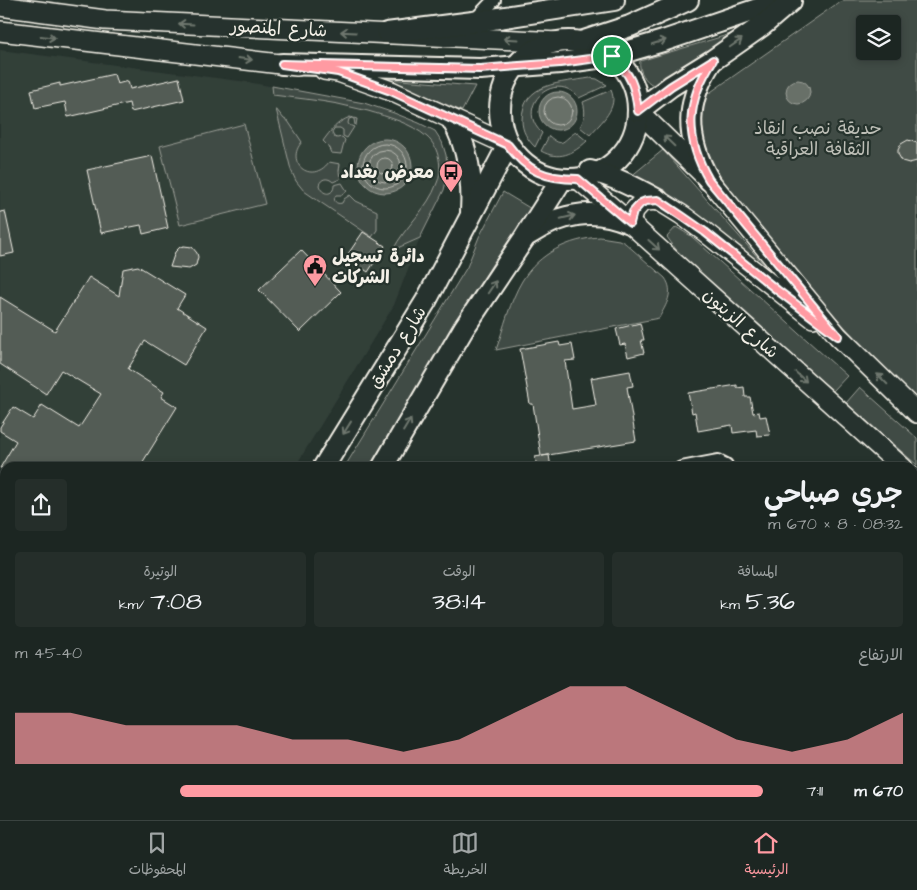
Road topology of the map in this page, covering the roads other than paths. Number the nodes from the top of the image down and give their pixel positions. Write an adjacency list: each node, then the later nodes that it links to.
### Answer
1 (494, 0): 7 (street)
2 (614, 0): 7 (main road)
3 (688, 0): 11 (main road)
4 (784, 0): 12 (main road, one-way to 4)
5 (791, 0): 13 (main road, one-way to 5)
6 (0, 6): 9 (main road, شارع المنصور, one-way to 6)
7 (473, 22): 9 (main road)
8 (0, 31): 14 (main road, شارع المنصور, one-way to 14)
9 (387, 34): 10 (main road, شارع المنصور, one-way to 9)
10 (559, 42): 11 (main road); 15 (main road)
11 (581, 42): 12 (main road)
12 (612, 56): 15 (main road); 16 (main road)
13 (713, 60): 16 (main road); 23 (main road)
14 (282, 64): 15 (main road); 17 (main road, شارع المنصور)
15 (514, 67): 18 (main road)
16 (638, 111): 20 (main road); 23 (main road, one-way to 16)
17 (452, 120): 18 (main road, شارع المنصور); 25 (main road)
18 (508, 145): 19 (main road); 21 (main road, شارع دمشق)
19 (528, 167): 20 (main road); 21 (main road); 22 (main road)
20 (598, 173): 22 (main road); 24 (main road)
21 (494, 174): 25 (main road, شارع دمشق)
22 (570, 179): 26 (main road, شارع الزيتون); 27 (main road)
23 (709, 180): 28 (main road)
24 (658, 200): 26 (main road); 28 (main road)
25 (471, 216): 30 (main road, شارع دمشق, one-way to 30)
26 (630, 223): 27 (main road, one-way to 26); 32 (main road, شارع الزيتون, one-way to 32)
27 (525, 237): 31 (main road, one-way to 27)
28 (838, 336): 29 (main road, one-way to 28)
29 (917, 413)
30 (327, 462)
31 (386, 462)
32 (897, 462)

